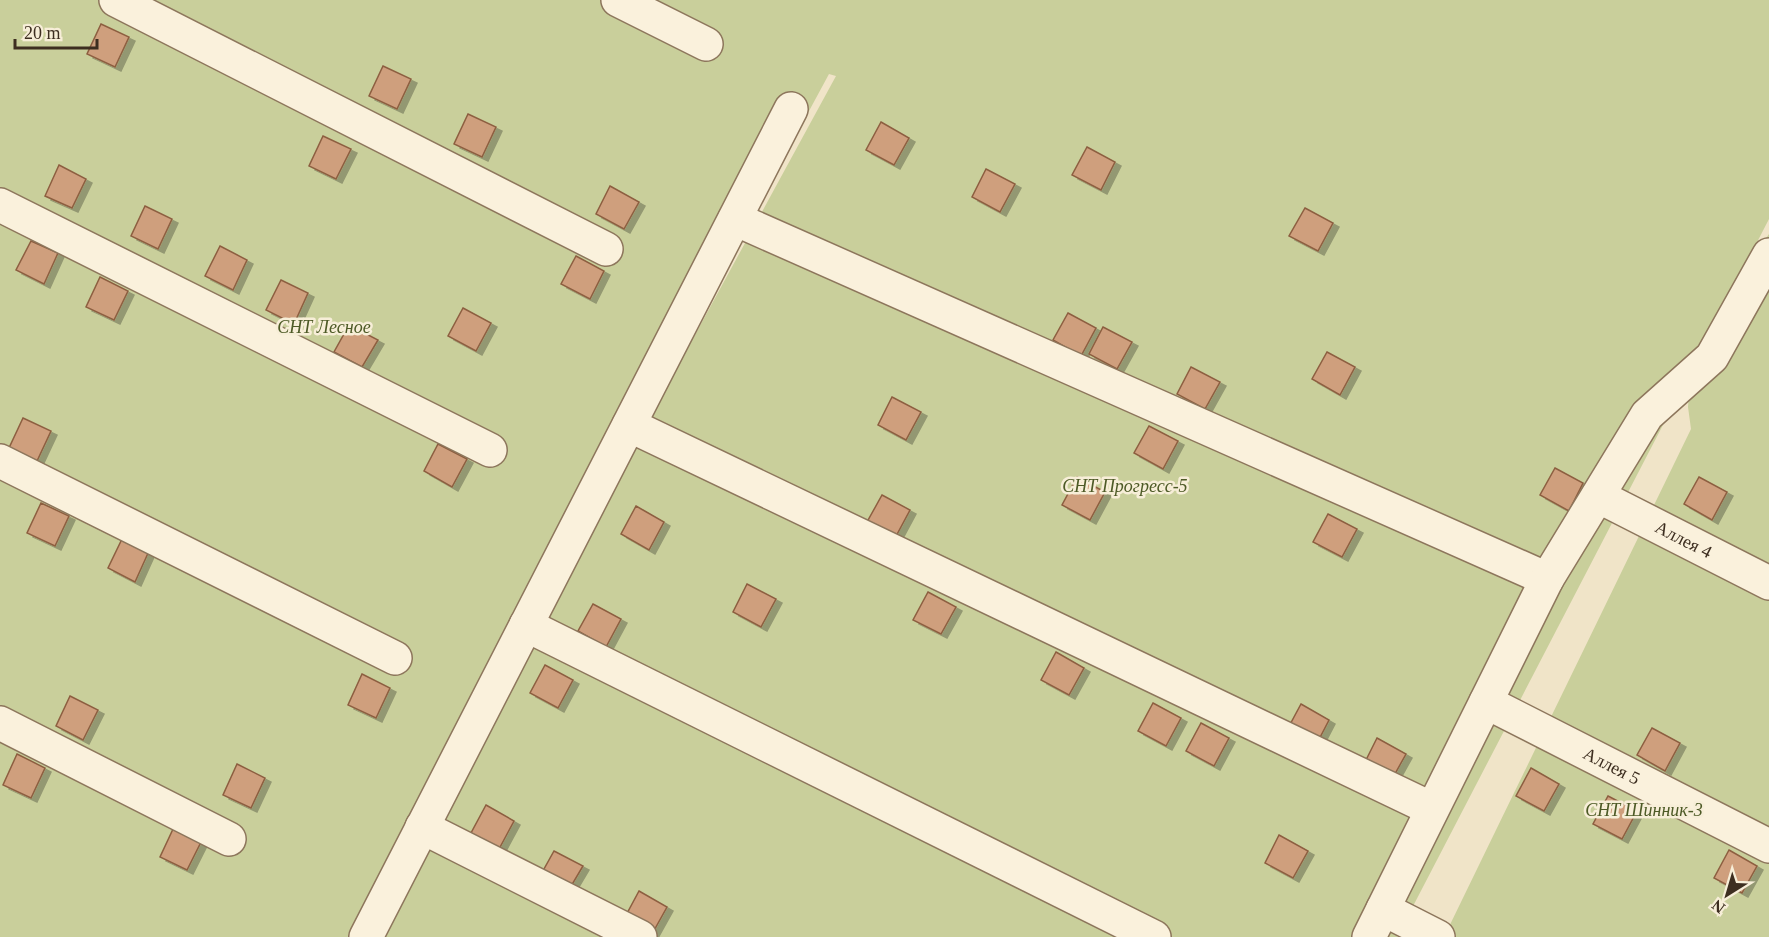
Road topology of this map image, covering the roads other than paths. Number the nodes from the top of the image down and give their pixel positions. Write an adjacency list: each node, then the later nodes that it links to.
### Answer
1 (116, 0): 7 (street)
2 (618, 0): 3 (street)
3 (706, 44)
4 (791, 109): 6 (street)
5 (0, 205): 10 (street)
6 (735, 219): 9 (street); 13 (street)
7 (606, 249)
8 (1769, 255): 12 (street)
9 (629, 425): 15 (street); 19 (street)
10 (490, 450)
11 (0, 461): 16 (street)
12 (1598, 496): 13 (street); 14 (street, Аллея 4)
13 (1547, 579): 17 (street)
14 (1769, 583)
15 (526, 625): 20 (street); 26 (street)
16 (395, 658)
17 (1486, 702): 19 (street); 22 (street, Аллея 5)
18 (0, 723): 21 (street)
19 (1432, 809): 23 (street)
20 (422, 827): 24 (street); 25 (street)
21 (229, 839)
22 (1769, 846)
23 (1376, 923): 27 (street)
24 (366, 937)
25 (640, 937)
26 (1154, 937)
27 (1438, 937)

